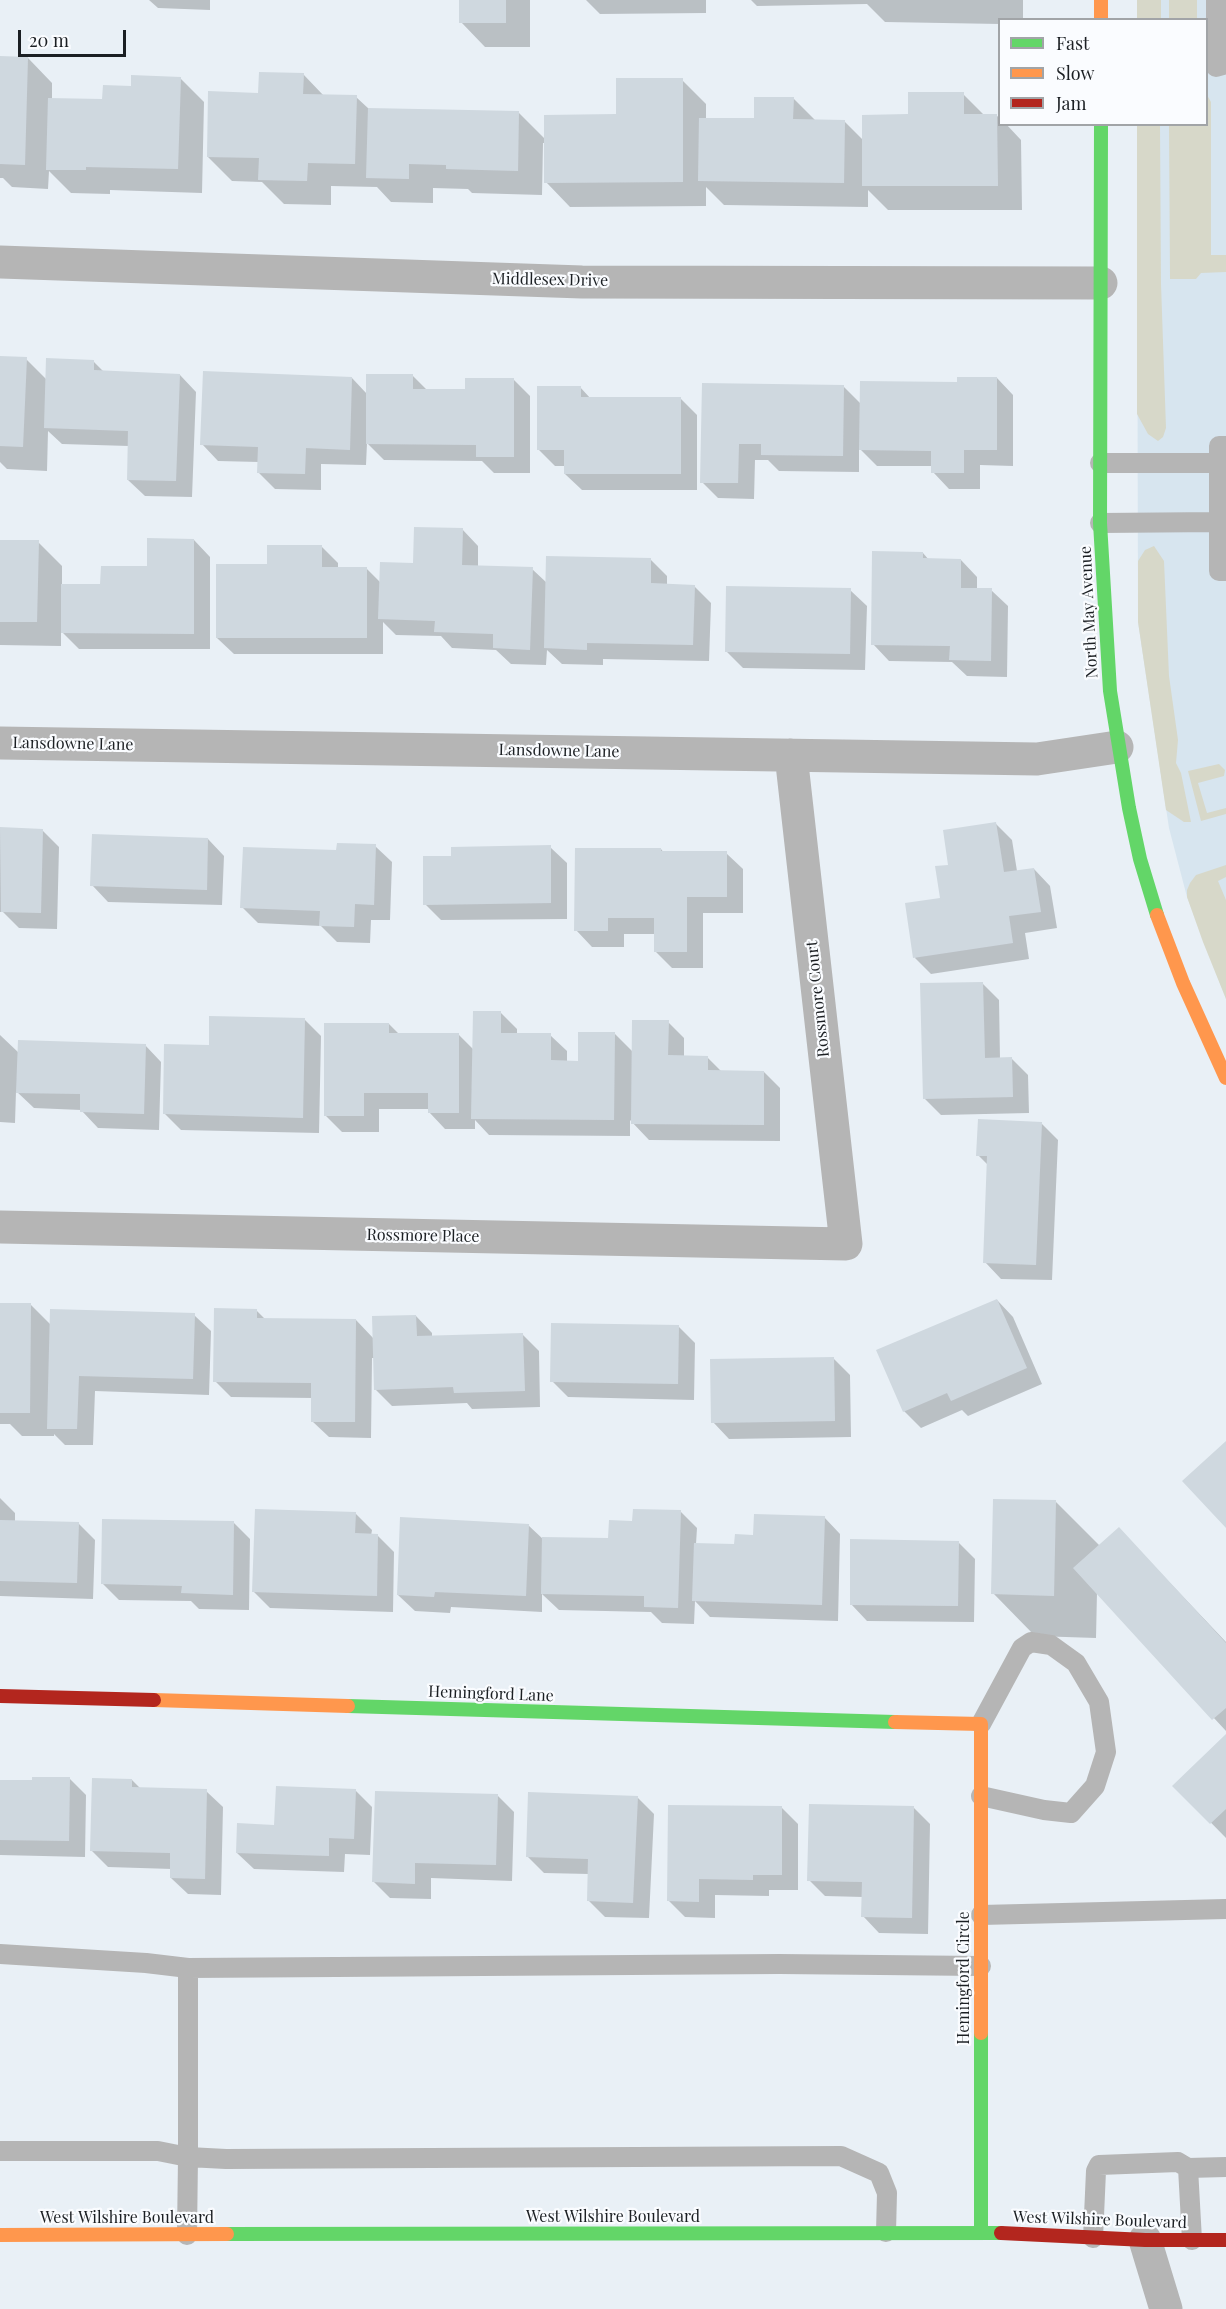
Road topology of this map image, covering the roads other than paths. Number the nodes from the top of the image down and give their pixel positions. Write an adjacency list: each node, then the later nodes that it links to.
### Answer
1 (1101, 0): 3 (street)
2 (1216, 0): 4 (lane)
3 (1101, 18)
4 (1221, 65)
5 (1101, 126): 7 (street, North May Avenue)
6 (0, 262): 7 (street, Middlesex Drive)
7 (1101, 283): 9 (street, North May Avenue)
8 (1223, 455): 9 (lane); 10 (lane)
9 (1100, 463): 11 (street, North May Avenue)
10 (1219, 522): 11 (lane); 12 (lane)
11 (1100, 523): 14 (street, North May Avenue)
12 (1226, 571)
13 (0, 743): 15 (street, Lansdowne Lane)
14 (1117, 747): 15 (street, Lansdowne Lane); 16 (street, North May Avenue)
15 (791, 755): 18 (street, Rossmore Court)
16 (1226, 1078)
17 (0, 1227): 18 (street, Rossmore Place)
18 (846, 1244)
19 (0, 1696): 20 (street, Hemingford Lane)
20 (981, 1724): 21 (street, Hemingford Circle); 21 (lane)
21 (981, 1796): 23 (street, Hemingford Circle)
22 (1226, 1909): 23 (lane)
23 (981, 1915): 25 (street, Hemingford Circle)
24 (0, 1954): 26 (lane)
25 (981, 1966): 26 (lane); 32 (street, Hemingford Circle)
26 (188, 1968): 28 (lane)
27 (0, 2151): 28 (lane)
28 (189, 2157): 31 (lane); 34 (lane)
29 (1226, 2167): 30 (lane)
30 (1188, 2168): 35 (lane); 37 (lane)
31 (886, 2232): 32 (street, West Wilshire Boulevard); 34 (street, West Wilshire Boulevard)
32 (981, 2232): 35 (street, West Wilshire Boulevard)
33 (0, 2235): 34 (street, West Wilshire Boulevard)
34 (187, 2235)
35 (1093, 2238): 36 (street, West Wilshire Boulevard)
36 (1145, 2240): 37 (street, West Wilshire Boulevard); 39 (street)
37 (1192, 2240): 38 (street, West Wilshire Boulevard)
38 (1226, 2240)
39 (1166, 2309)

